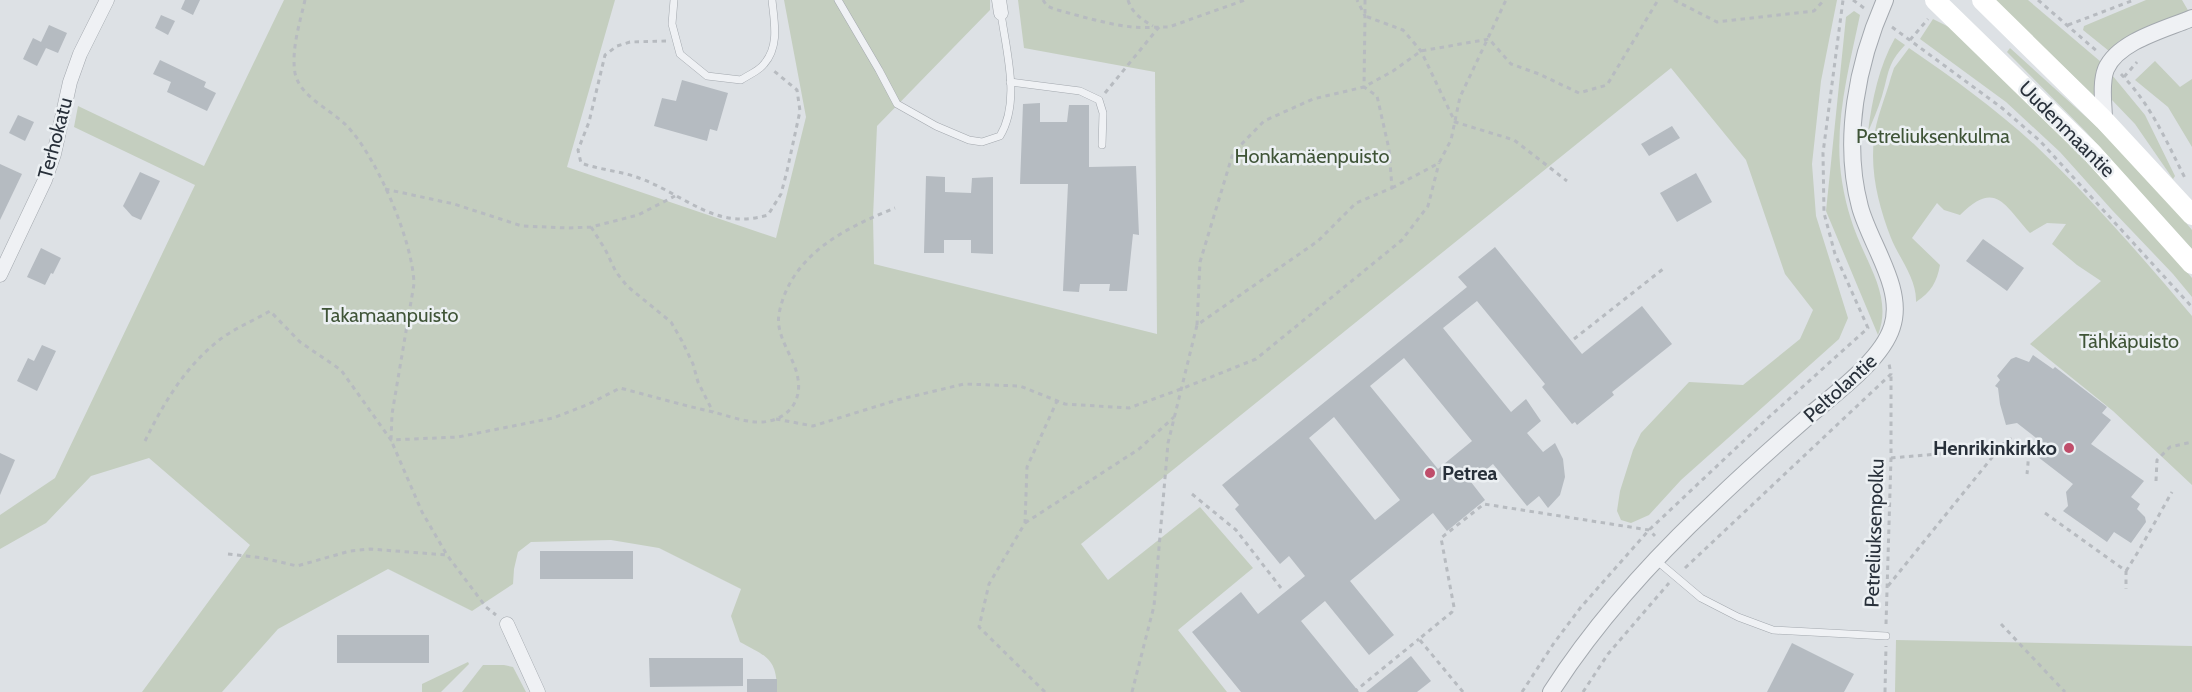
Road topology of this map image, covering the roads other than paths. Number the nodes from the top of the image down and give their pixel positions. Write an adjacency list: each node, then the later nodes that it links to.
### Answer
1 (107, 0): 15 (street, Terhokatu)
2 (674, 0): 3 (lane)
3 (772, 0)
4 (838, 0): 10 (lane)
5 (1886, 0): 16 (street, Peltolantie)
6 (1982, 0): 11 (main road, Uudenmaantie)
7 (1938, 2): 14 (main road, Uudenmaantie)
8 (1000, 7): 10 (lane)
9 (2192, 18): 11 (street)
10 (1010, 82): 12 (lane)
11 (2104, 120): 13 (main road, Uudenmaantie)
12 (1102, 145)
13 (2192, 215)
14 (2192, 264)
15 (0, 275)
16 (1656, 560): 18 (lane); 20 (street, Peltolantie)
17 (507, 624): 19 (street)
18 (1886, 636)
19 (538, 692)
20 (1551, 692)

